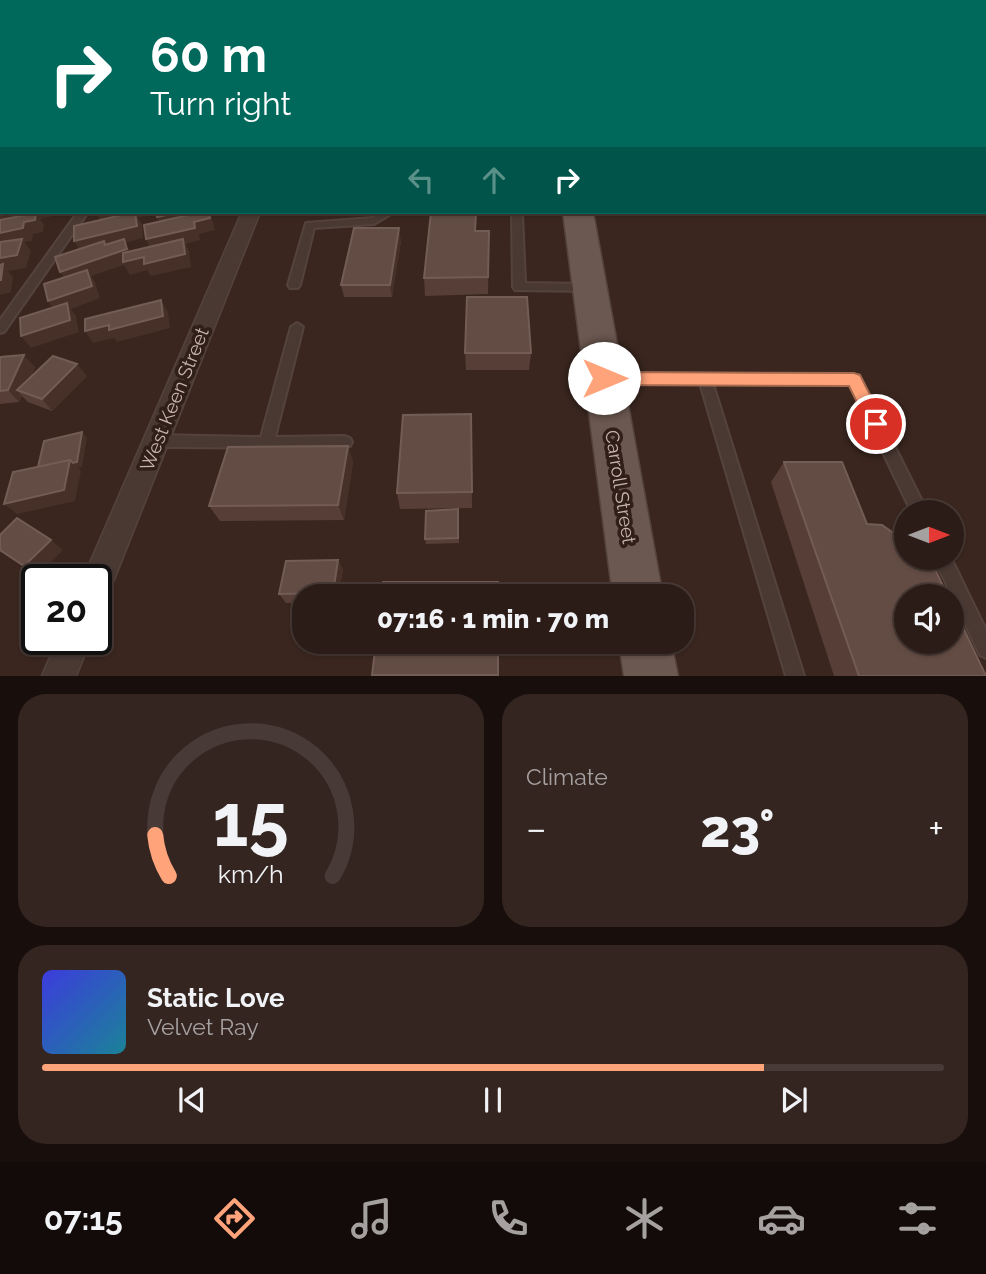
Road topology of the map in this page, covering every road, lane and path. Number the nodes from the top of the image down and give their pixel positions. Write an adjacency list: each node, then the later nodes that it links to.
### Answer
1 (82, 214): 9 (lane)
2 (250, 214): 12 (street, West Keen Street)
3 (386, 214): 6 (lane)
4 (517, 214): 7 (lane)
5 (578, 214): 7 (main road, Carroll Street)
6 (294, 285)
7 (590, 288): 10 (main road, Carroll Street)
8 (297, 327): 14 (lane)
9 (0, 329)
10 (604, 378): 11 (lane); 18 (main road, Carroll Street)
11 (705, 379): 15 (lane); 24 (lane)
12 (156, 442): 14 (lane); 16 (street, West Keen Street)
13 (345, 442): 14 (lane)
14 (266, 443)
15 (914, 500)
16 (105, 564)
17 (948, 570): 19 (lane)
18 (636, 584)
19 (986, 649)
20 (647, 654): 23 (main road)
21 (68, 655): 22 (street)
22 (59, 676)
23 (651, 676)
24 (796, 676)

